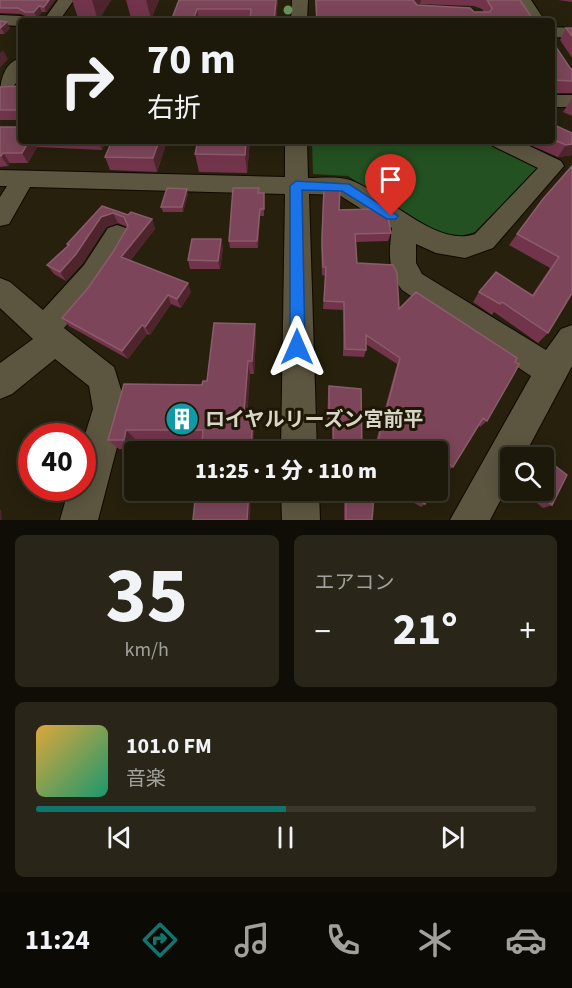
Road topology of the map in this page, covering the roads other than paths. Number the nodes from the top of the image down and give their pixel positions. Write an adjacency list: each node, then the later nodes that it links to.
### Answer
1 (66, 0): 4 (street)
2 (300, 0): 5 (street)
3 (523, 0): 6 (street)
4 (53, 18)
5 (299, 18)
6 (535, 18)
7 (0, 20): 8 (street)
8 (18, 21)
9 (555, 32): 10 (street)
10 (572, 33)
11 (18, 55): 12 (street)
12 (1, 90): 13 (street)
13 (18, 91)
14 (555, 101): 15 (street)
15 (572, 101)
16 (296, 144): 19 (street)
17 (507, 144): 21 (street)
18 (12, 178): 19 (street); 20 (street)
19 (296, 186): 21 (street); 28 (street)
20 (0, 217)
21 (405, 225): 26 (street)
22 (117, 235): 24 (street)
23 (0, 290): 24 (street)
24 (49, 334): 27 (street); 30 (street)
25 (572, 339): 26 (street)
26 (551, 371): 32 (street)
27 (0, 383)
28 (299, 441)
29 (300, 501): 31 (street)
30 (79, 520)
31 (301, 520)
32 (469, 520)

